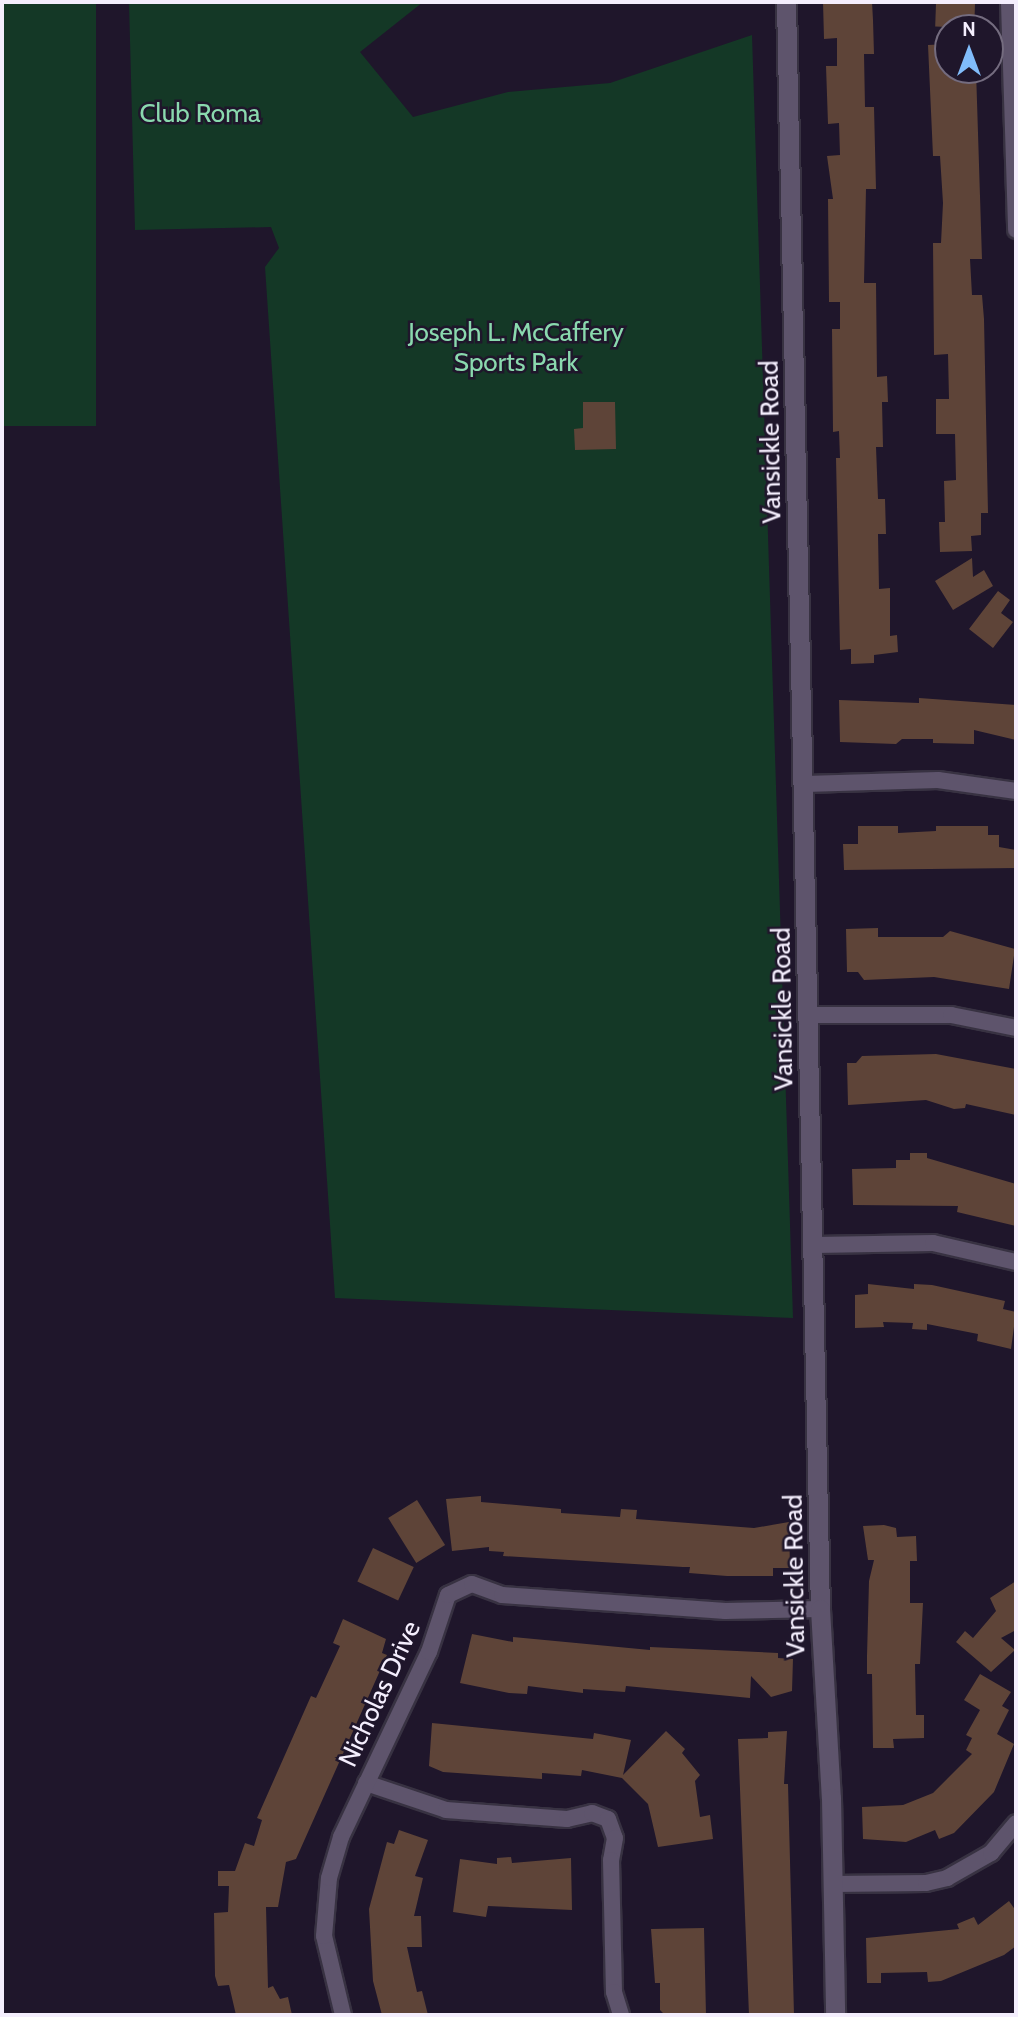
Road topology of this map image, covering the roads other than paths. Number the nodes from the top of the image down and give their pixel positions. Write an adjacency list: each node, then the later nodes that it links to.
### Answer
1 (786, 2): 4 (street, Vansickle Road)
2 (1009, 2): 3 (street)
3 (1016, 230)
4 (805, 784): 5 (street); 6 (street, Vansickle Road)
5 (1016, 791)
6 (808, 1015): 7 (street); 8 (street, Vansickle Road)
7 (1016, 1028)
8 (815, 1245): 9 (street); 10 (street, Vansickle Road)
9 (1016, 1262)
10 (820, 1609): 11 (street, Nicholas Drive); 13 (street, Vansickle Road)
11 (366, 1783): 14 (street, Nicholas Drive); 15 (street)
12 (1016, 1823): 13 (street)
13 (834, 1884): 16 (street, Vansickle Road)
14 (343, 2015)
15 (621, 2015)
16 (835, 2015)

